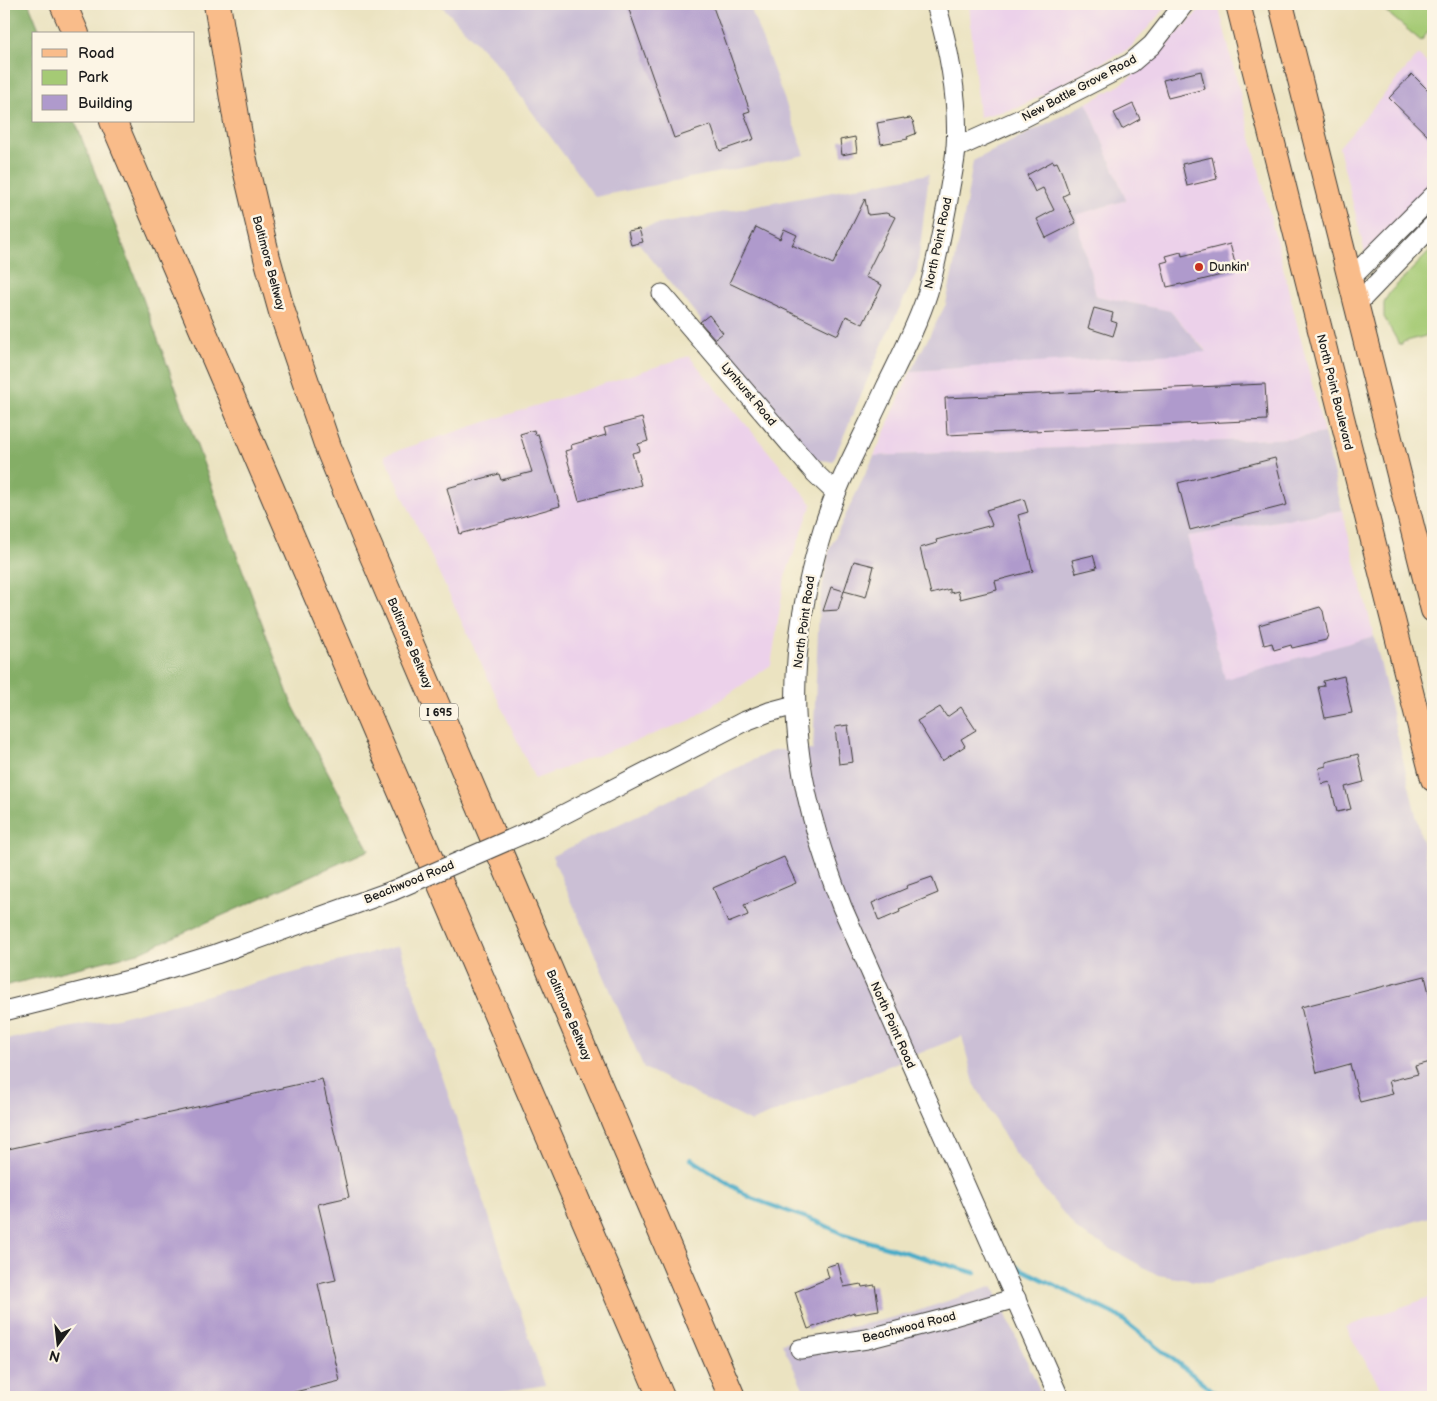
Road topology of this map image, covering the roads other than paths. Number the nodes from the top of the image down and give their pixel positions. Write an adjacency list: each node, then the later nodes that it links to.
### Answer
1 (64, 4): 7 (highway)
2 (216, 4): 23 (highway, Baltimore Beltway / I 695)
3 (936, 4): 9 (street, North Point Road)
4 (1184, 4): 9 (street, New Battle Grove Road)
5 (1238, 4): 18 (main road, North Point Boulevard)
6 (1281, 4): 12 (main road)
7 (75, 32)
8 (113, 122): 22 (highway)
9 (956, 148): 15 (street, North Point Road)
10 (1433, 196): 12 (street)
11 (1433, 226): 14 (street)
12 (1350, 279): 14 (main road)
13 (662, 294): 15 (street, Lynhurst Road)
14 (1357, 304): 16 (main road)
15 (836, 493): 17 (street, North Point Road)
16 (1433, 610)
17 (796, 705): 19 (street, Beachwood Road, bridge); 20 (street, North Point Road)
18 (1433, 779)
19 (4, 1011)
20 (1016, 1298): 21 (street, Beachwood Road); 24 (street, North Point Road)
21 (800, 1349)
22 (661, 1397)
23 (732, 1397)
24 (1059, 1397)

